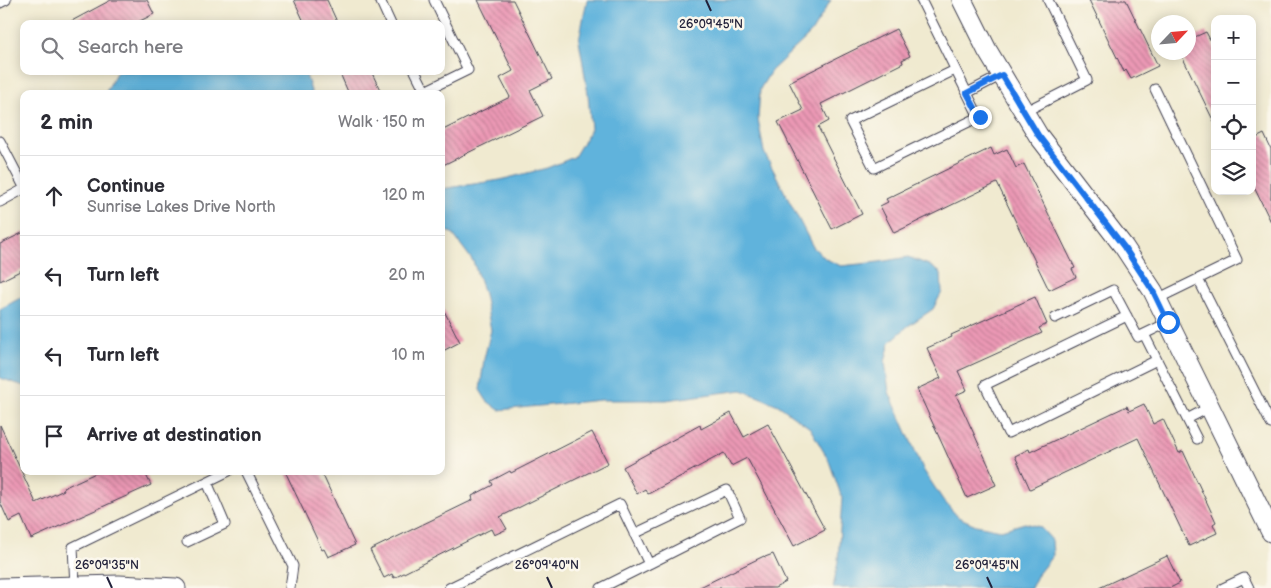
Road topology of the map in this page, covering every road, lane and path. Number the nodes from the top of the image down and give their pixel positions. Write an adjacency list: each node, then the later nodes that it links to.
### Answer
1 (6, 0): 7 (lane)
2 (380, 0): 8 (lane)
3 (434, 0): 9 (lane)
4 (921, 0): 11 (lane)
5 (962, 0): 13 (street)
6 (1048, 0): 18 (lane)
7 (0, 3)
8 (389, 20)
9 (444, 20)
10 (445, 23): 16 (lane)
11 (955, 70): 17 (lane); 17 (lane)
12 (417, 75): 15 (lane)
13 (1002, 75): 17 (lane); 18 (street)
14 (1155, 89): 23 (lane)
15 (424, 90)
16 (429, 90)
17 (967, 93)
18 (1024, 112): 24 (street)
19 (0, 141): 20 (lane)
20 (20, 180)
21 (20, 190): 22 (lane)
22 (0, 202)
23 (1198, 279): 24 (lane); 32 (lane)
24 (1157, 299): 27 (street)
25 (1127, 316): 26 (lane); 28 (lane); 29 (lane)
26 (1055, 318)
27 (1168, 322): 28 (lane); 30 (street)
28 (1144, 334): 29 (lane)
29 (1157, 360): 31 (lane)
30 (1210, 407): 31 (lane); 37 (street)
31 (1187, 419): 33 (lane)
32 (1271, 424)
33 (1197, 439)
34 (221, 475): 36 (lane)
35 (248, 475): 45 (lane)
36 (207, 482): 39 (lane); 41 (lane)
37 (1271, 532)
38 (634, 534): 40 (lane); 40 (lane); 46 (lane)
39 (187, 542)
40 (649, 564): 47 (lane)
41 (74, 586): 42 (street); 43 (street)
42 (119, 586): 44 (street)
43 (0, 588)
44 (176, 588)
45 (290, 588)
46 (449, 588)
47 (601, 588)
48 (1223, 588): 49 (lane)
49 (1249, 588)

